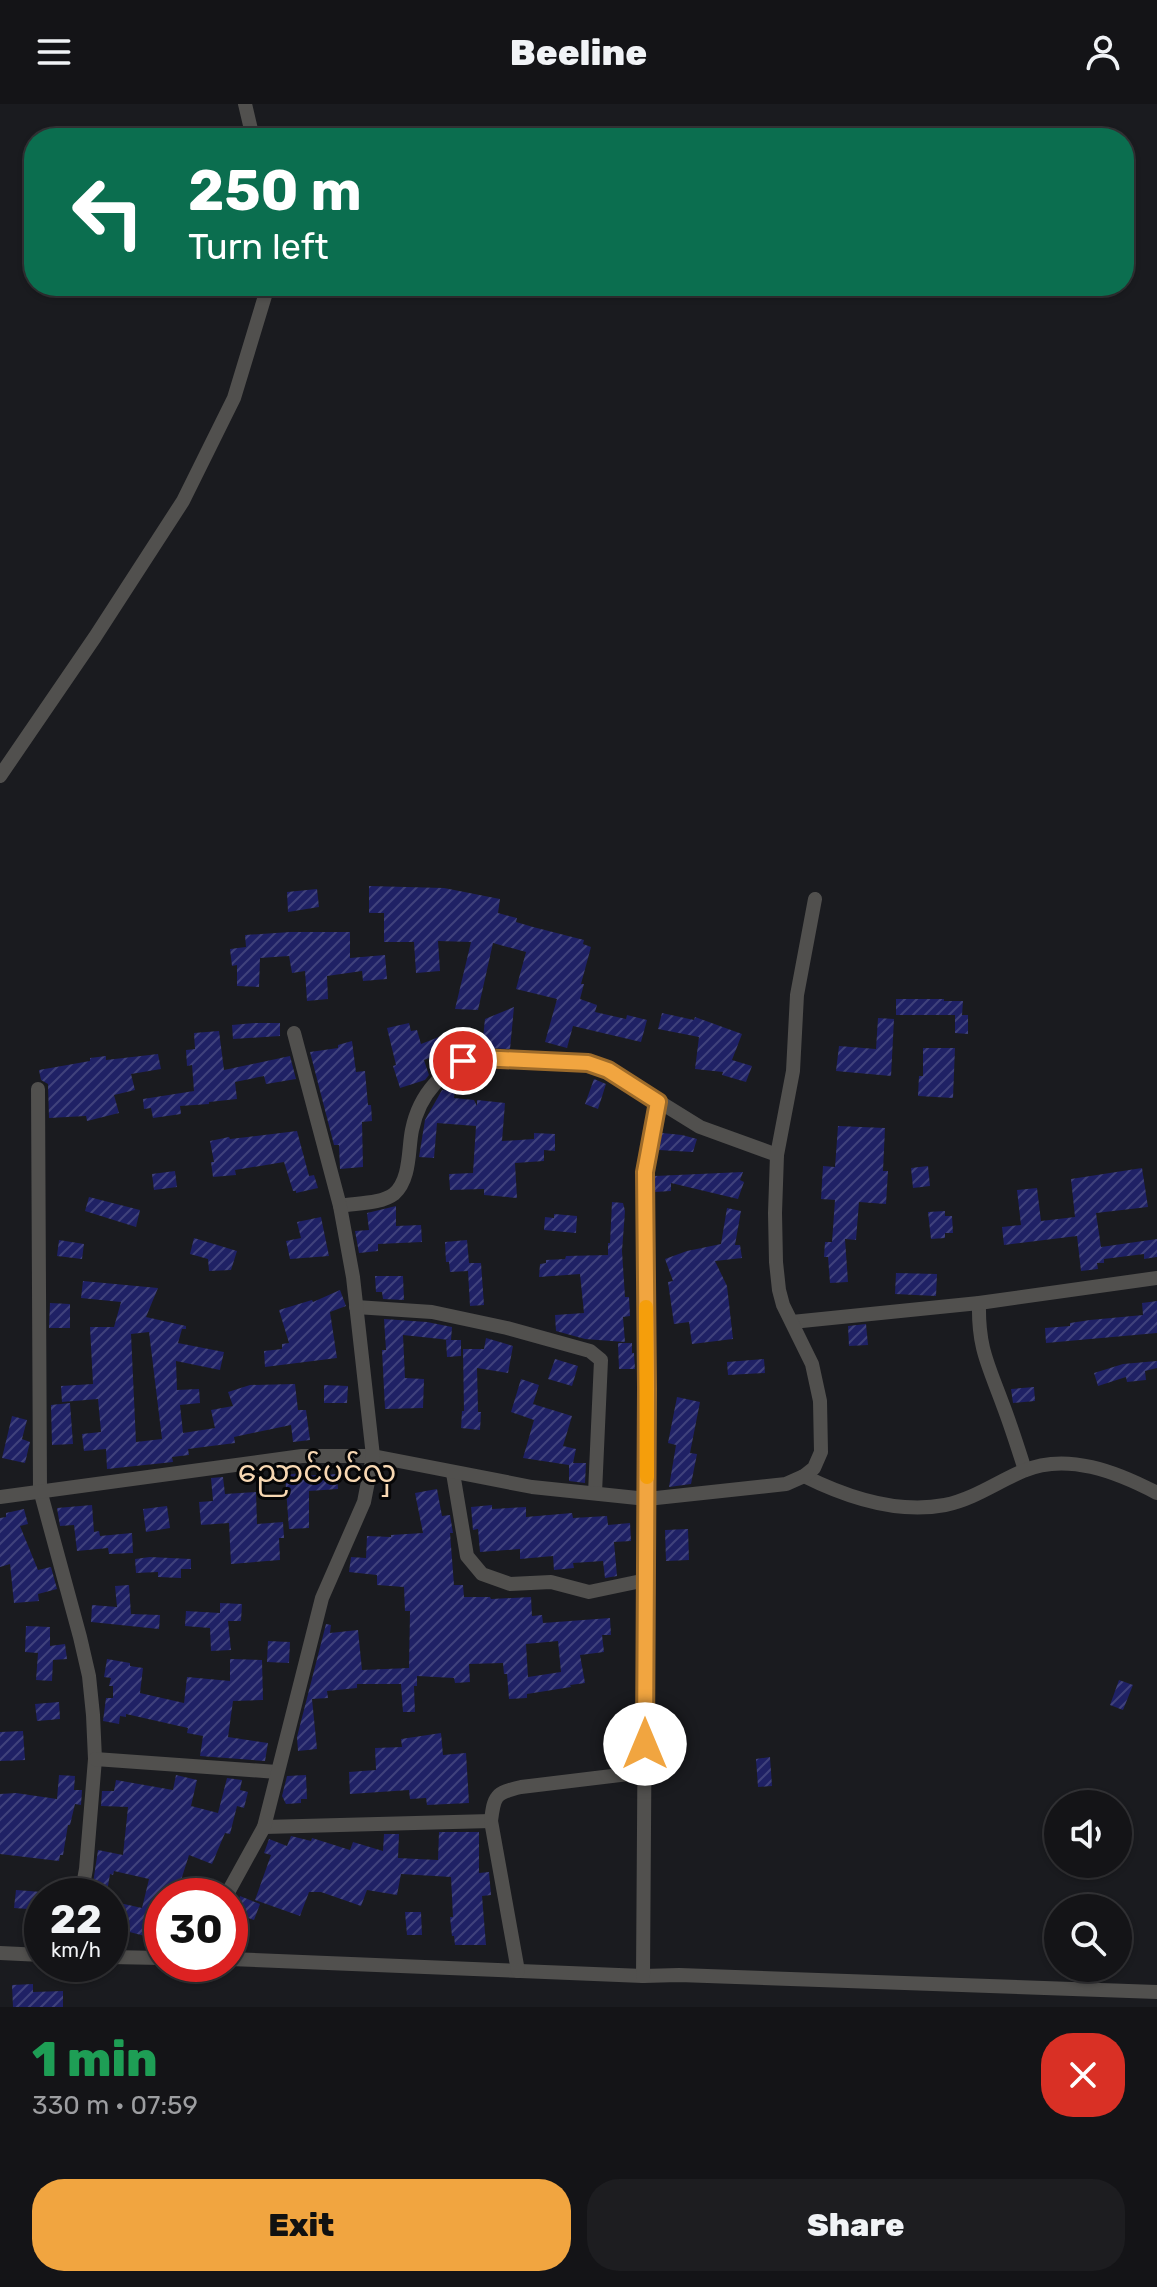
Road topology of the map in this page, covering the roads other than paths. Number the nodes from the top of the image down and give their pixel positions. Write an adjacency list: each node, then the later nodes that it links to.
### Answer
1 (245, 104): 2 (street)
2 (251, 128)
3 (265, 296): 4 (street)
4 (0, 776)
5 (815, 899): 9 (street)
6 (294, 1033): 10 (street)
7 (38, 1089): 19 (street)
8 (658, 1102): 9 (street); 10 (street); 23 (street)
9 (777, 1155): 14 (street)
10 (340, 1206): 13 (street)
11 (1157, 1278): 12 (street)
12 (979, 1303): 14 (street); 16 (street)
13 (356, 1307): 15 (street); 20 (street)
14 (792, 1322): 18 (street)
15 (373, 1456): 17 (street); 19 (street); 26 (street)
16 (1025, 1470): 18 (street); 21 (street)
17 (453, 1473): 20 (street); 24 (street)
18 (804, 1476): 23 (street)
19 (40, 1490): 22 (street); 25 (street)
20 (595, 1493): 23 (street)
21 (1157, 1493)
22 (0, 1497)
23 (647, 1499): 24 (street)
24 (646, 1580): 27 (street)
25 (95, 1759): 26 (street); 30 (street)
26 (277, 1772): 29 (street)
27 (645, 1772): 28 (street); 36 (street)
28 (491, 1821): 29 (street); 35 (street)
29 (264, 1827): 31 (street)
30 (84, 1878)
31 (236, 1878)
32 (0, 1953): 33 (street)
33 (24, 1954)
34 (248, 1960): 35 (street)
35 (518, 1971): 36 (street)
36 (643, 1976): 37 (street)
37 (1157, 1992)

